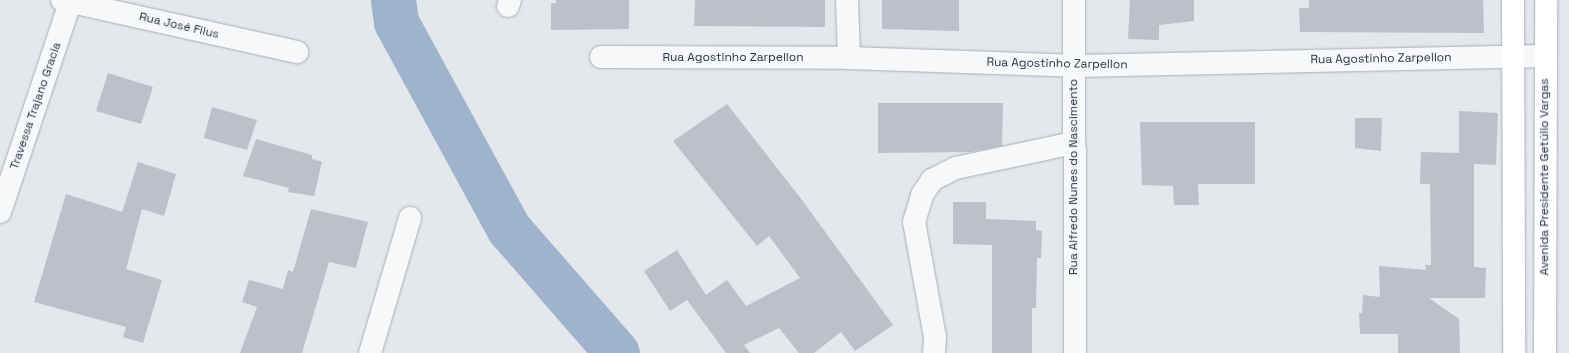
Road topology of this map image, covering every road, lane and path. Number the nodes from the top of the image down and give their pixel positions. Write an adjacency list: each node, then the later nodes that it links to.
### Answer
1 (847, 0): 10 (street)
2 (1074, 0): 11 (street, Rua Alfredo Nunes do Nascimento)
3 (1513, 0): 7 (main road)
4 (1546, 0): 8 (main road, Avenida Presidente Getúlio Vargas)
5 (68, 1): 6 (street, Rua José Filus); 13 (street, Travessa Trajano Gracia)
6 (297, 52)
7 (1513, 56): 8 (street, Rua Agostinho Zarpellon); 11 (street, Rua Agostinho Zarpellon); 18 (main road)
8 (1546, 56): 19 (main road, Avenida Presidente Getúlio Vargas)
9 (601, 57): 10 (street, Rua Agostinho Zarpellon)
10 (849, 58): 11 (street, Rua Agostinho Zarpellon)
11 (1074, 66): 12 (street, Rua Alfredo Nunes do Nascimento)
12 (1074, 143): 16 (street); 17 (street, Rua Alfredo Nunes do Nascimento)
13 (0, 212)
14 (410, 218): 15 (street)
15 (370, 353)
16 (934, 353)
17 (1075, 353)
18 (1514, 353)
19 (1545, 353)

